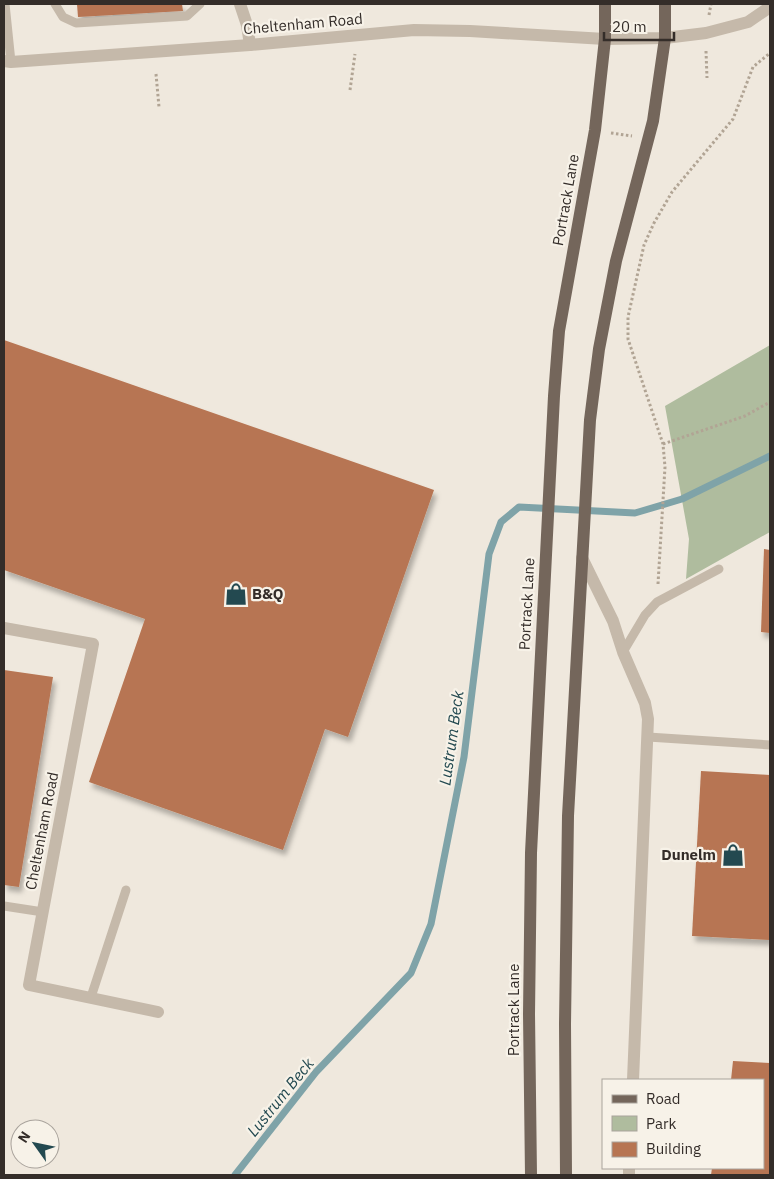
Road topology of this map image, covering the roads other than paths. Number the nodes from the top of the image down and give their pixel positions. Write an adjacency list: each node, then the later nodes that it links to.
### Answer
1 (5, 4): 13 (lane)
2 (55, 4): 9 (lane)
3 (186, 4): 9 (lane)
4 (200, 4): 9 (lane)
5 (240, 4): 12 (street)
6 (605, 4): 11 (main road, Portrack Lane)
7 (665, 4): 10 (main road)
8 (770, 7): 10 (street, Cheltenham Road)
9 (187, 16)
10 (665, 38): 11 (street, Cheltenham Road); 14 (main road)
11 (604, 39): 12 (street, Cheltenham Road); 26 (main road, Portrack Lane)
12 (250, 45): 13 (street, Cheltenham Road)
13 (7, 62)
14 (582, 558): 17 (street); 27 (main road)
15 (719, 569): 17 (lane)
16 (4, 628): 22 (street, Cheltenham Road)
17 (623, 652): 18 (street)
18 (648, 738): 19 (lane); 25 (street)
19 (770, 745)
20 (126, 890): 23 (lane)
21 (4, 906): 22 (lane)
22 (43, 912): 23 (street, Cheltenham Road)
23 (91, 997): 24 (street, Cheltenham Road)
24 (158, 1012)
25 (633, 1079)
26 (531, 1175)
27 (566, 1175)

